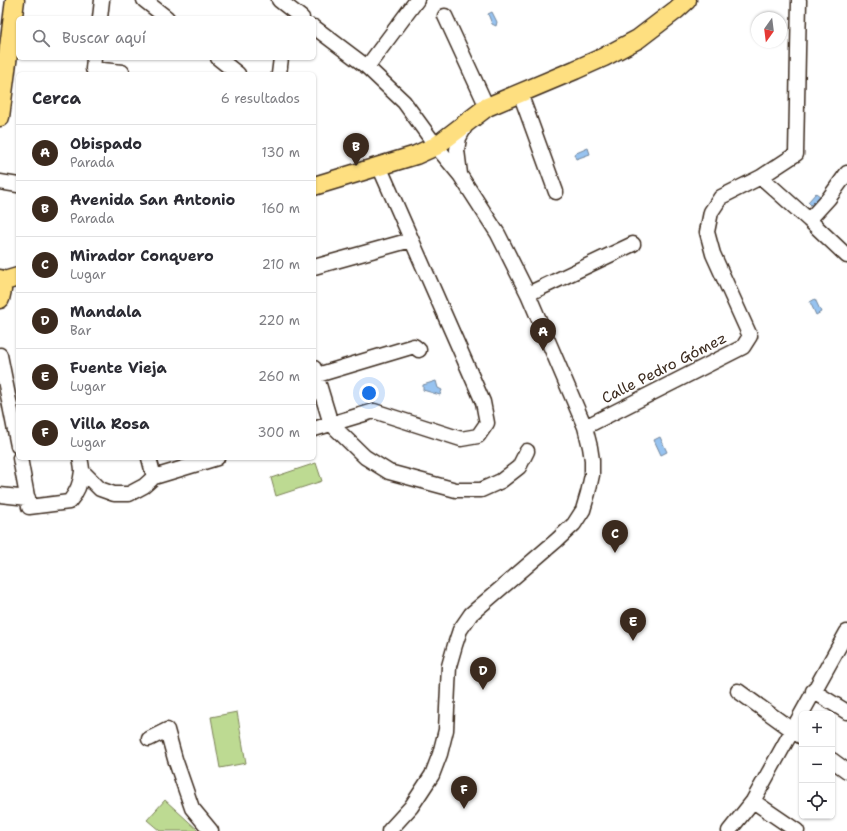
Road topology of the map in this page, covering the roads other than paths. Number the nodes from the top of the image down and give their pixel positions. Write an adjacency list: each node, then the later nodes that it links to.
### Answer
1 (14, 0): 22 (main road)
2 (102, 0): 8 (street)
3 (144, 0): 9 (street)
4 (417, 0): 16 (street)
5 (687, 0): 20 (main road)
6 (799, 0): 28 (street)
7 (284, 8): 10 (street)
8 (100, 16)
9 (164, 16)
10 (298, 16)
11 (445, 16): 21 (street)
12 (316, 29): 16 (street)
13 (94, 60): 17 (street)
14 (220, 60): 18 (street)
15 (281, 60): 19 (street)
16 (367, 67): 24 (street)
17 (122, 72)
18 (236, 72)
19 (279, 72)
20 (520, 93): 21 (main road); 32 (street)
21 (487, 107): 23 (main road)
22 (0, 117)
23 (467, 122): 24 (main road); 27 (street)
24 (436, 146): 25 (main road); 27 (street)
25 (379, 166): 31 (main road); 34 (street)
26 (847, 172): 33 (street)
27 (460, 174): 38 (street)
28 (761, 177): 33 (street); 46 (street, Calle Pedro Gómez)
29 (0, 182): 30 (street)
30 (16, 184)
31 (316, 185)
32 (556, 192)
33 (809, 220): 36 (street)
34 (411, 240): 37 (street); 45 (street)
35 (633, 244): 38 (street)
36 (847, 256)
37 (316, 265)
38 (528, 294): 46 (street)
39 (419, 350): 41 (street)
40 (0, 355): 43 (street)
41 (316, 374)
42 (316, 377): 45 (street)
43 (4, 387): 44 (street)
44 (15, 417)
45 (330, 424): 47 (street); 48 (street)
46 (585, 427): 66 (street)
47 (316, 428)
48 (527, 450)
49 (20, 460): 55 (street)
50 (150, 460): 53 (street)
51 (210, 460): 53 (street)
52 (81, 464): 53 (street); 55 (street)
53 (154, 477)
54 (0, 495): 55 (street)
55 (28, 503)
56 (847, 632): 58 (street)
57 (738, 691): 60 (street)
58 (814, 692): 59 (street); 60 (street)
59 (847, 712)
60 (797, 734): 64 (street)
61 (148, 739): 65 (street)
62 (835, 762): 63 (street)
63 (847, 771)
64 (753, 801): 67 (street); 68 (street)
65 (211, 831)
66 (389, 831)
67 (729, 831)
68 (797, 831)

